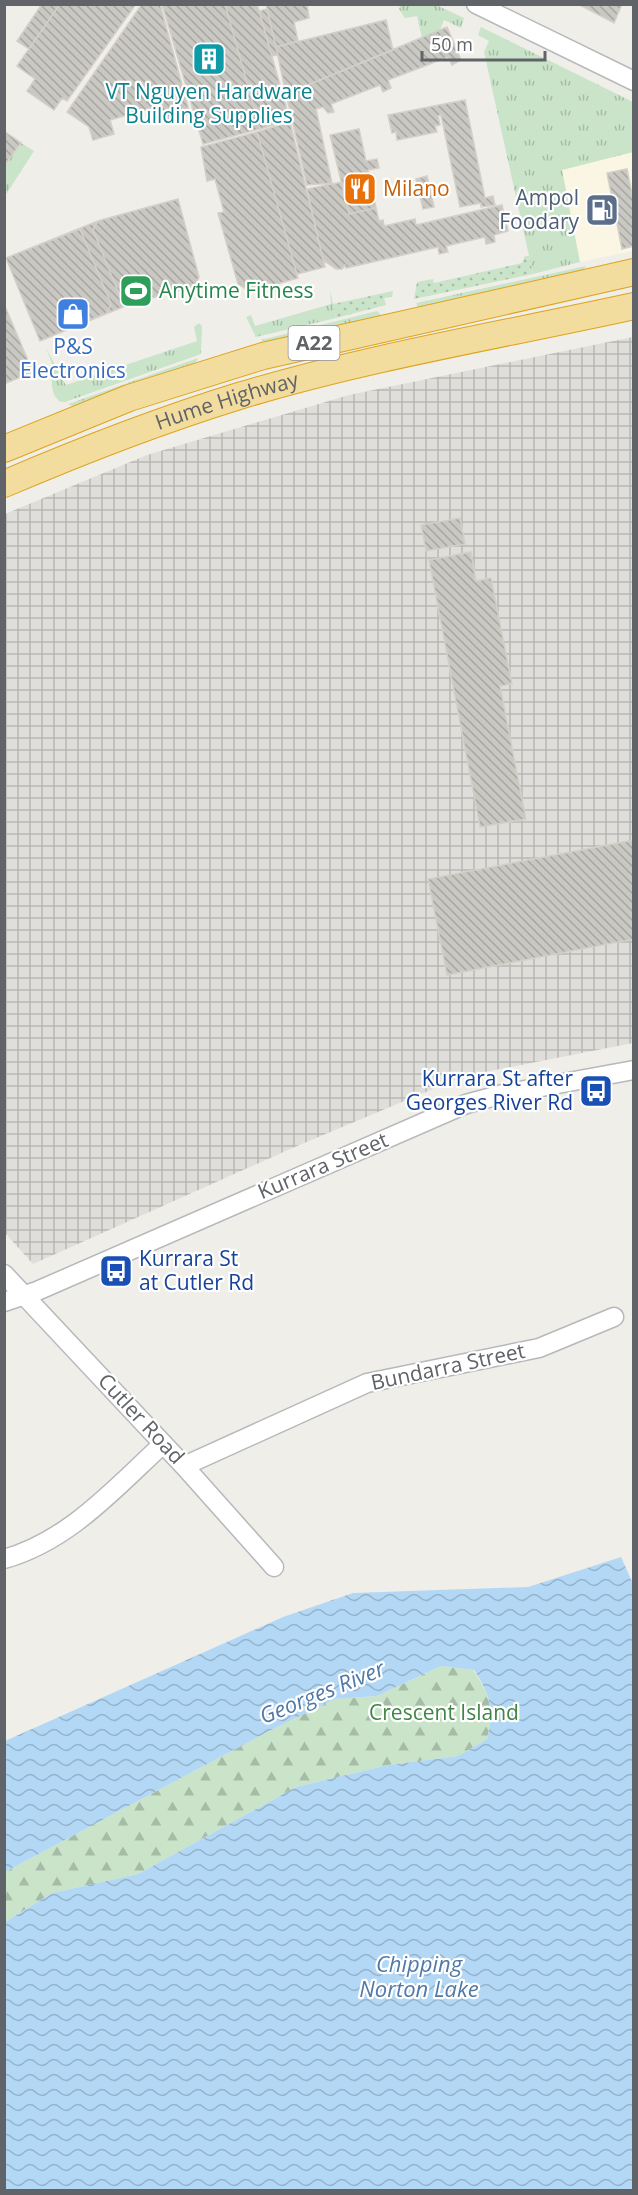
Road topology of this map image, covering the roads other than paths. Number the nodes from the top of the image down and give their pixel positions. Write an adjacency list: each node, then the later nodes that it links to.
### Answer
1 (476, 4): 2 (street)
2 (633, 81)
3 (633, 272): 5 (highway, Hume Highway / A22)
4 (633, 306): 6 (highway, Hume Highway / A22)
5 (4, 449)
6 (4, 484)
7 (633, 1070): 9 (street, Kurrara Street)
8 (4, 1274): 9 (street, Cutler Road)
9 (24, 1294): 10 (street, Kurrara Street); 12 (street, Cutler Road)
10 (4, 1302)
11 (614, 1317): 13 (street, Bundarra Street)
12 (163, 1444): 13 (street, Cutler Road); 14 (street)
13 (184, 1466): 15 (street, Cutler Road)
14 (4, 1559)
15 (274, 1567)

